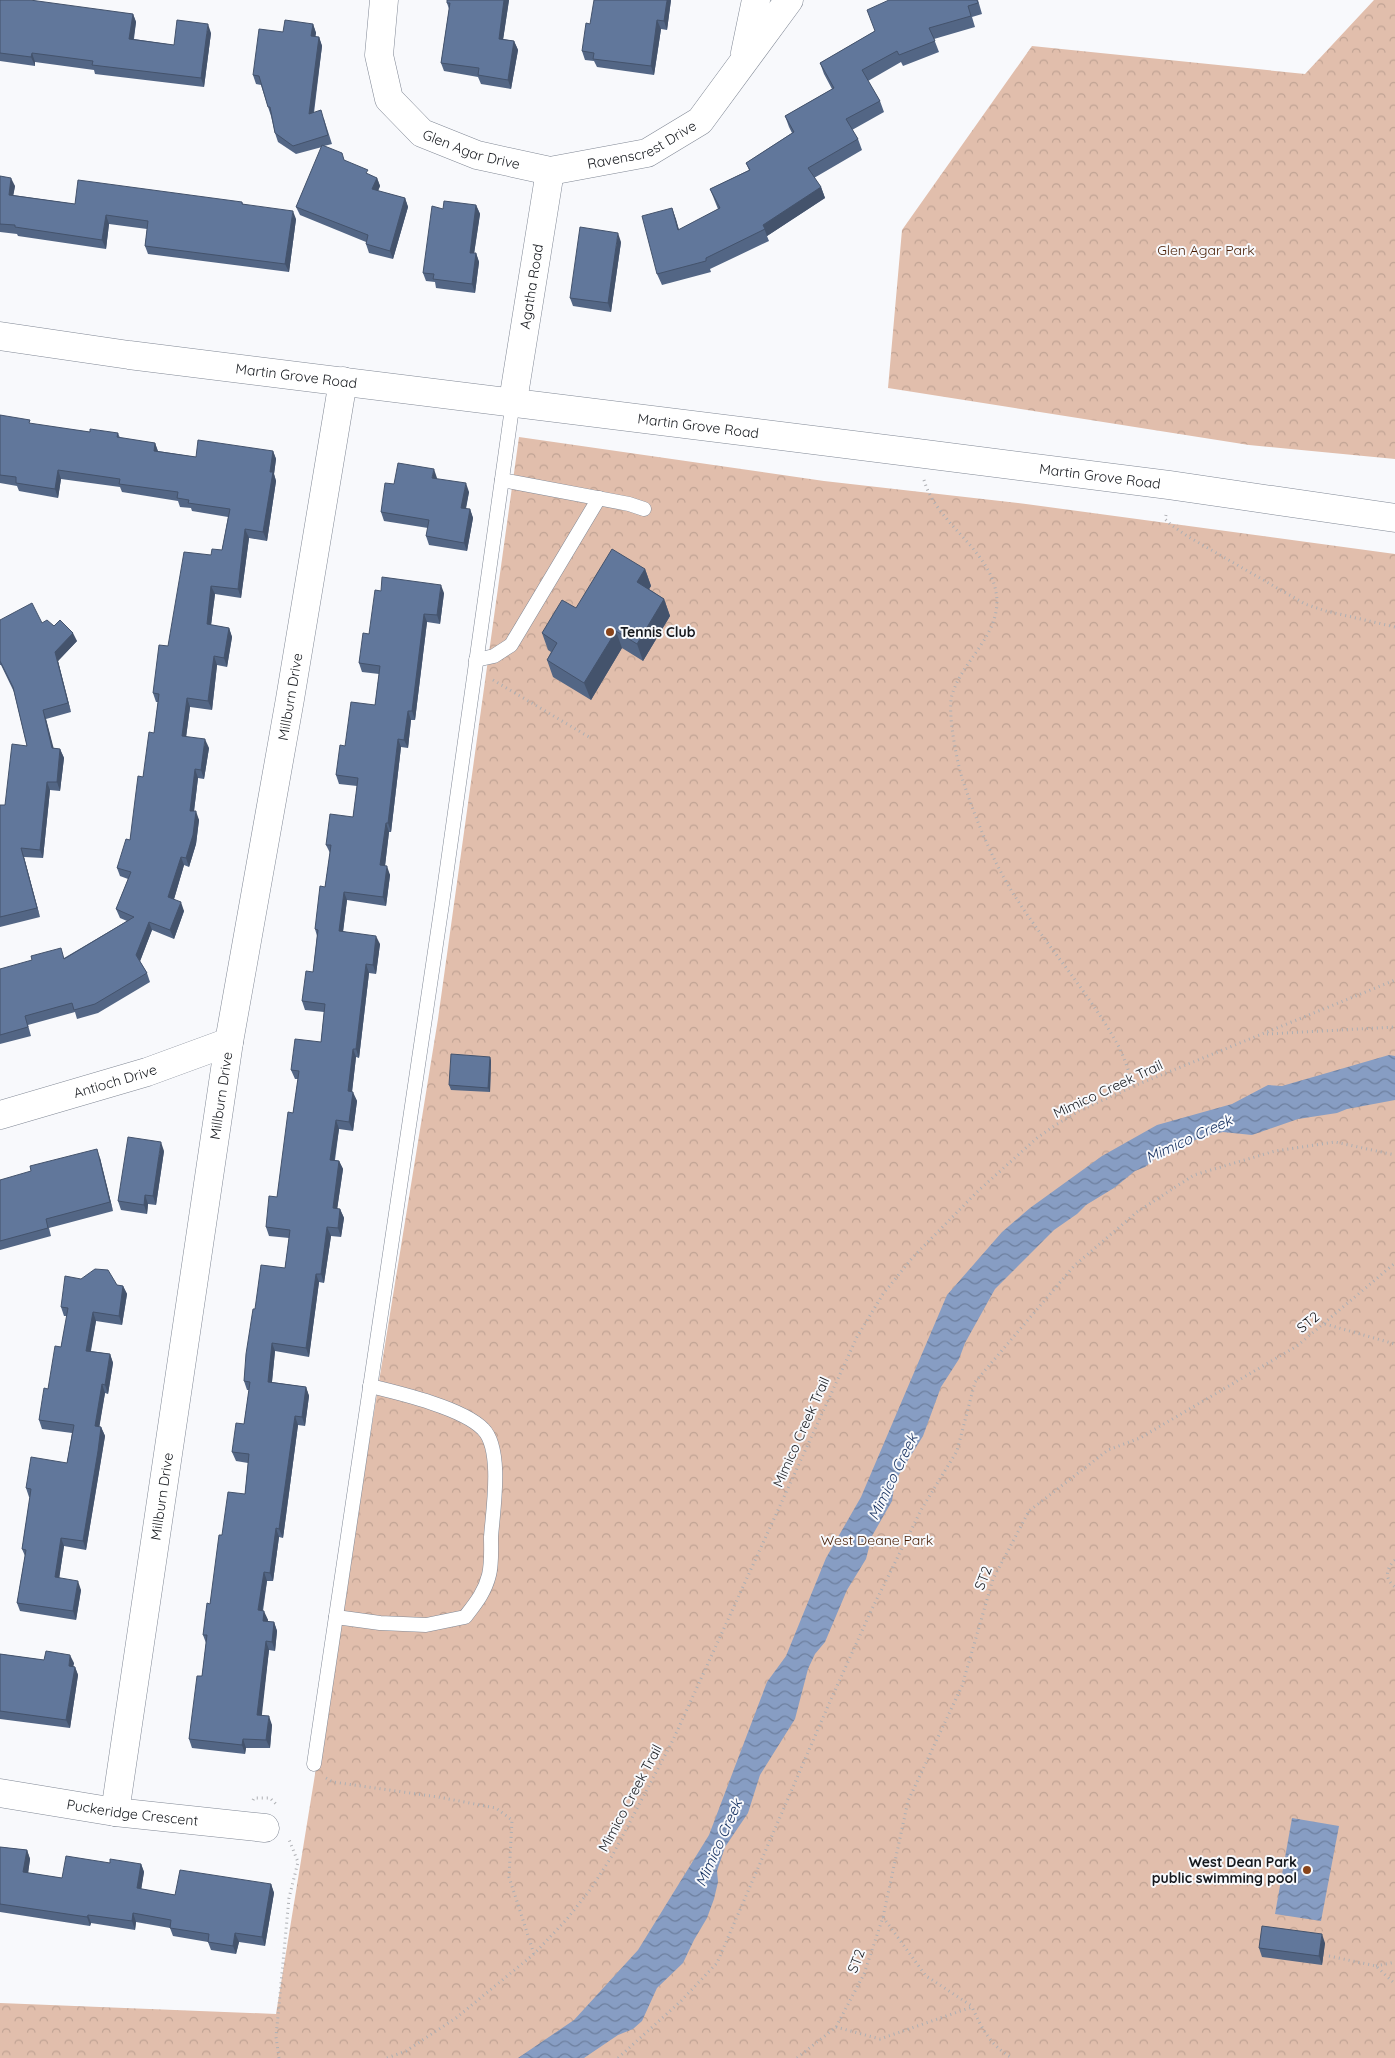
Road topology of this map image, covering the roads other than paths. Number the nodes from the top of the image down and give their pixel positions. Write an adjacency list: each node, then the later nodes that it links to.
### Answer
1 (384, 0): 5 (street, Glen Agar Drive)
2 (756, 0): 4 (street)
3 (789, 0): 4 (street, Ravenscrest Drive)
4 (742, 64): 5 (street, Ravenscrest Drive)
5 (550, 171): 8 (street, Agatha Road)
6 (0, 336): 7 (street, Martin Grove Road)
7 (343, 381): 8 (street, Martin Grove Road); 14 (street, Millburn Drive)
8 (513, 402): 9 (lane); 12 (street, Martin Grove Road)
9 (502, 480): 10 (lane); 13 (lane)
10 (599, 498): 11 (lane); 13 (lane)
11 (644, 509)
12 (1395, 518)
13 (476, 664): 16 (lane)
14 (229, 1042): 15 (street, Antioch Drive); 20 (street, Millburn Drive)
15 (0, 1115)
16 (370, 1386): 17 (lane); 17 (lane)
17 (336, 1617): 18 (lane)
18 (314, 1761)
19 (0, 1793): 20 (street, Puckeridge Crescent)
20 (115, 1812): 21 (street, Puckeridge Crescent)
21 (264, 1828)

